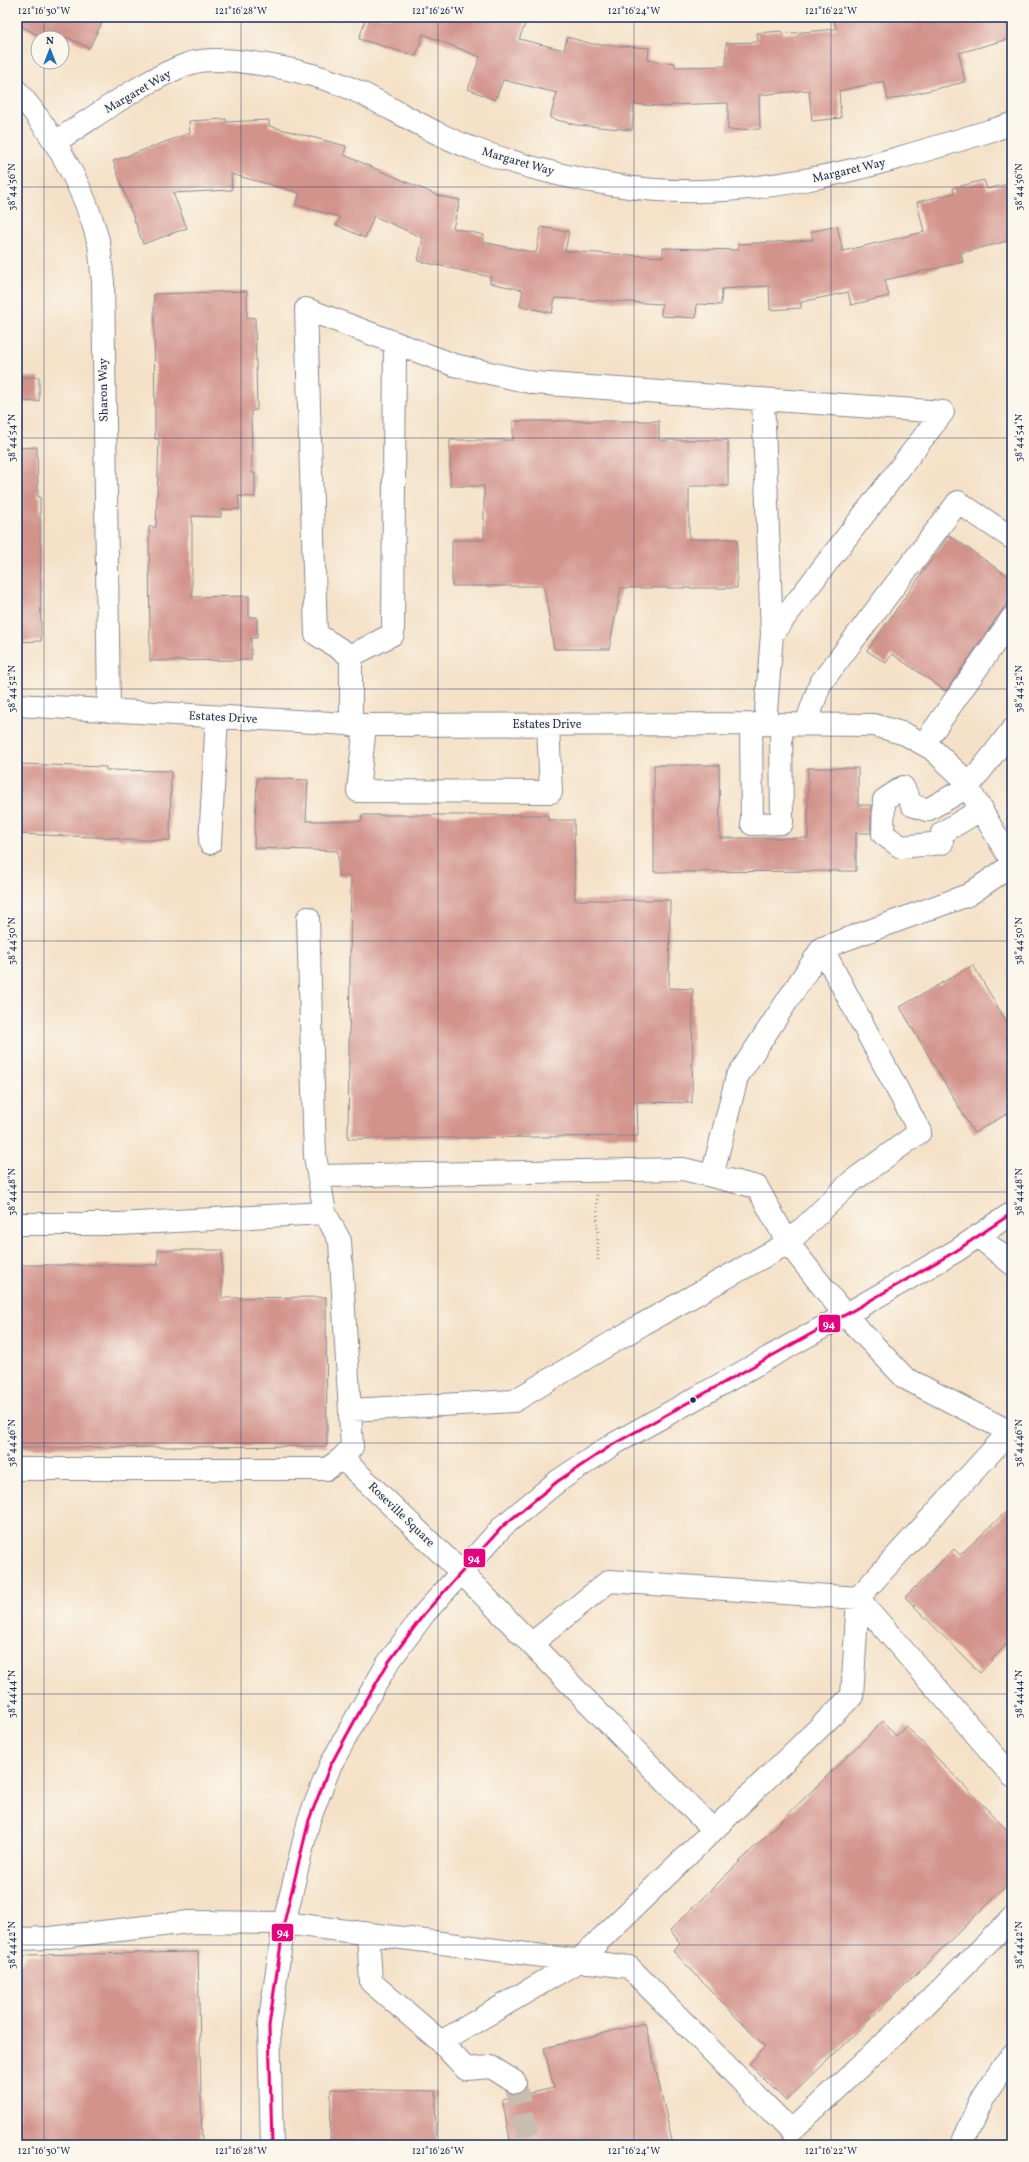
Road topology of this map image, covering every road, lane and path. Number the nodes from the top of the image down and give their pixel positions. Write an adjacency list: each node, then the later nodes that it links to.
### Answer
1 (17, 91): 3 (main road, Sharon Way)
2 (1012, 124): 3 (main road, Margaret Way)
3 (55, 142): 11 (main road, Sharon Way)
4 (395, 343): 5 (main road); 9 (main road); 9 (main road)
5 (763, 399): 8 (main road); 8 (main road)
6 (1012, 538): 14 (main road)
7 (1012, 618): 18 (main road)
8 (772, 634): 13 (main road)
9 (351, 656): 15 (main road)
10 (17, 705): 11 (main road, Estates Drive)
11 (109, 710): 12 (main road, Estates Drive)
12 (217, 717): 15 (main road, Estates Drive); 21 (main road)
13 (765, 724): 14 (main road, Estates Drive); 16 (main road, Estates Drive)
14 (806, 724): 18 (main road, Estates Drive)
15 (358, 725): 16 (main road, Estates Drive); 16 (main road)
16 (548, 725)
17 (1012, 730): 19 (main road)
18 (924, 744): 19 (main road, Estates Drive)
19 (968, 787): 20 (main road, Estates Drive); 20 (main road)
20 (982, 809): 22 (main road, Estates Drive)
21 (210, 843)
22 (1012, 864): 24 (main road)
23 (308, 918): 26 (main road)
24 (822, 948): 27 (main road); 32 (main road)
25 (597, 1172): 26 (main road); 27 (main road); 33 (path)
26 (319, 1176): 28 (main road)
27 (712, 1176): 32 (main road)
28 (325, 1213): 30 (main road); 36 (main road)
29 (1012, 1213): 31 (main road)
30 (17, 1224)
31 (978, 1236): 34 (main road); 35 (main road)
32 (788, 1243): 35 (main road); 36 (main road)
33 (598, 1261)
34 (1012, 1264)
35 (845, 1315): 37 (main road); 40 (main road)
36 (350, 1410): 38 (main road)
37 (1011, 1431): 41 (main road)
38 (342, 1458): 39 (main road); 40 (main road, Roseville Square)
39 (17, 1469)
40 (461, 1572): 42 (main road, Roseville Square); 46 (main road)
41 (858, 1598): 42 (main road); 43 (main road); 44 (main road)
42 (531, 1644): 44 (main road, Roseville Square)
43 (1012, 1776)
44 (713, 1830): 49 (main road)
45 (1012, 1918): 49 (main road)
46 (284, 1923): 47 (main road); 48 (main road); 53 (main road)
47 (368, 1934): 49 (main road); 50 (main road)
48 (17, 1939)
49 (577, 1962): 50 (main road)
50 (441, 2042): 52 (main road)
51 (1012, 2054): 54 (main road)
52 (515, 2082)
53 (272, 2145)
54 (961, 2145)

